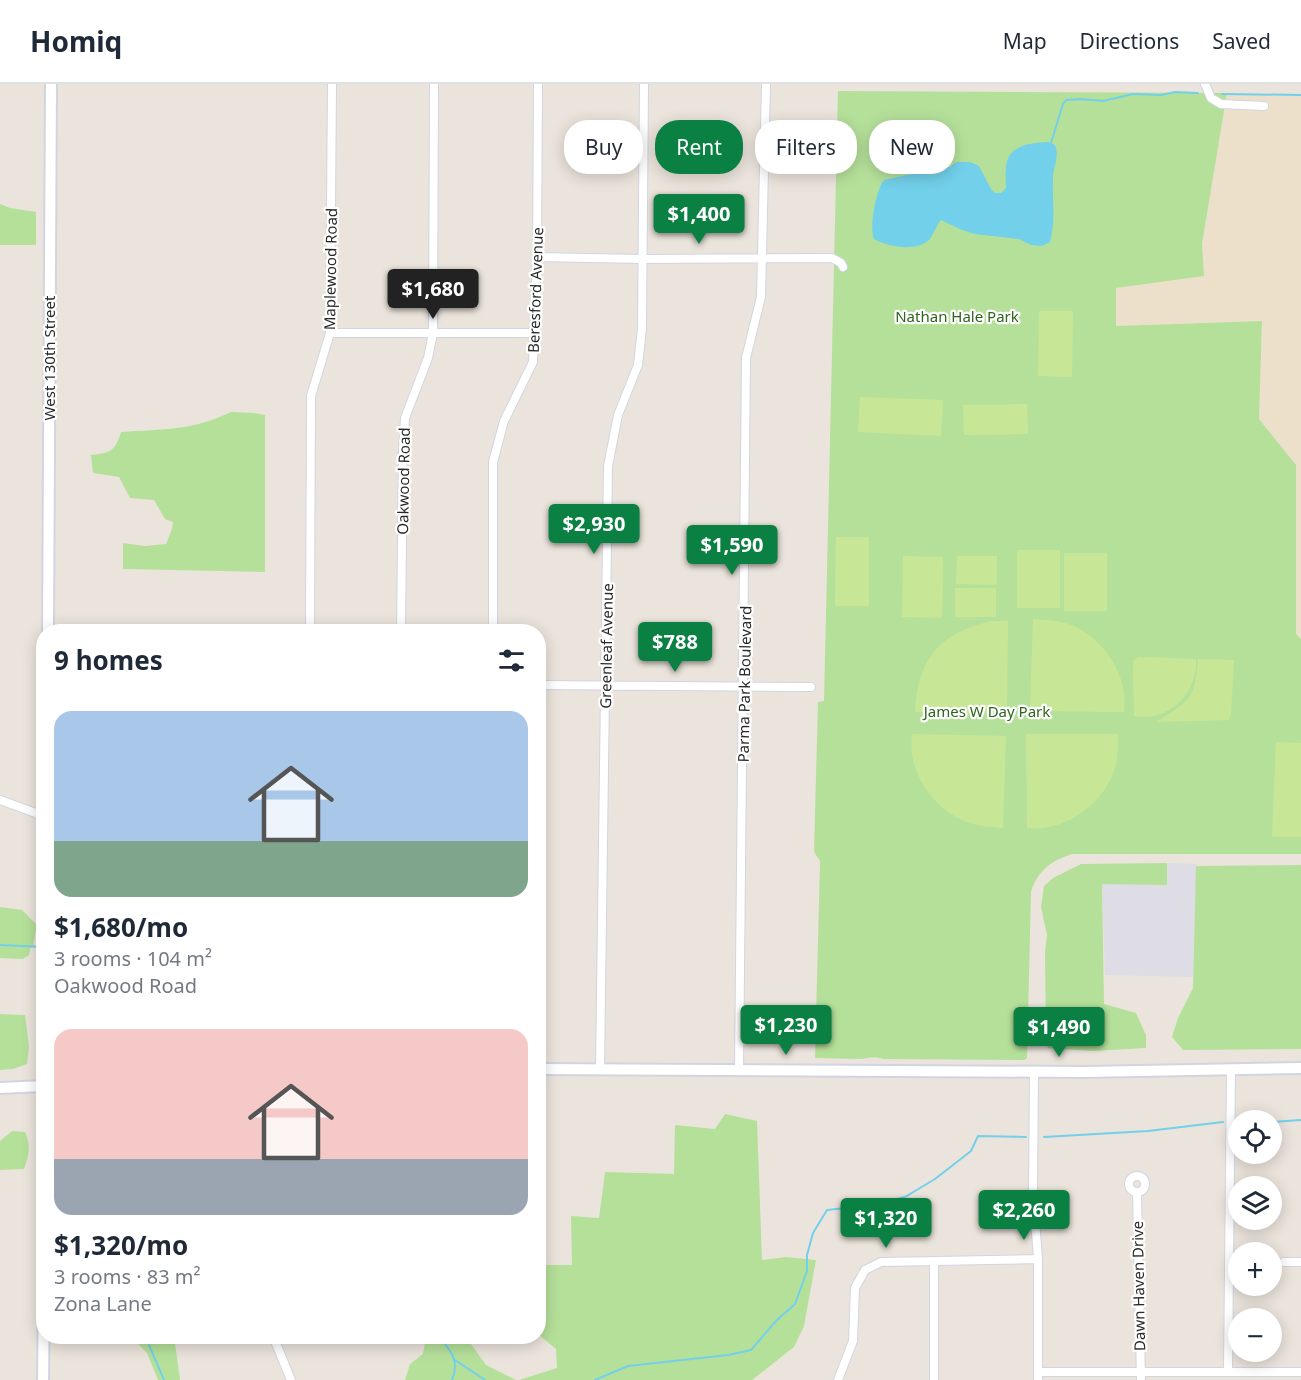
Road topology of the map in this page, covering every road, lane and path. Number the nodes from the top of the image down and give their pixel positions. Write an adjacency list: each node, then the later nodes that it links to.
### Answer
1 (50, 84): 16 (main road, West 130th Street)
2 (332, 84): 13 (street, Maplewood Road)
3 (434, 84): 14 (street, Oakwood Road)
4 (538, 84): 9 (street, Beresford Avenue)
5 (644, 84): 11 (street, Greenleaf Avenue)
6 (766, 84): 10 (street, Parma Park Boulevard)
7 (1205, 84): 8 (street)
8 (1264, 106)
9 (537, 257): 11 (street); 15 (street, Beresford Avenue)
10 (763, 258): 11 (street); 12 (street); 22 (street, Parma Park Boulevard)
11 (642, 259): 21 (street, Greenleaf Avenue)
12 (843, 267)
13 (330, 333): 14 (street); 17 (street, Maplewood Road)
14 (433, 333): 15 (street); 18 (street, Oakwood Road)
15 (535, 333): 19 (street, Beresford Avenue)
16 (48, 624)
17 (310, 624)
18 (401, 624)
19 (493, 624)
20 (546, 685): 21 (street)
21 (606, 685): 22 (street); 28 (street, Greenleaf Avenue)
22 (744, 685): 23 (street); 30 (street, Parma Park Boulevard)
23 (811, 687)
24 (0, 800): 25 (street)
25 (36, 813)
26 (1301, 1068): 29 (main road)
27 (546, 1069): 28 (main road)
28 (600, 1069): 30 (main road)
29 (1231, 1069): 31 (main road); 41 (street)
30 (739, 1071): 31 (main road)
31 (1034, 1072): 35 (street)
32 (36, 1086): 33 (main road)
33 (0, 1088)
34 (1137, 1193): 44 (street, Dawn Haven Drive)
35 (1038, 1259): 36 (street); 43 (street)
36 (934, 1262): 48 (street); 49 (street)
37 (1284, 1262): 38 (street)
38 (1301, 1262)
39 (43, 1344): 46 (main road)
40 (276, 1344): 47 (street)
41 (1228, 1372): 44 (street); 45 (street)
42 (1301, 1372): 45 (street)
43 (1038, 1376): 44 (street)
44 (1140, 1376)
45 (1250, 1376)
46 (43, 1380)
47 (291, 1380)
48 (838, 1380)
49 (934, 1380)

